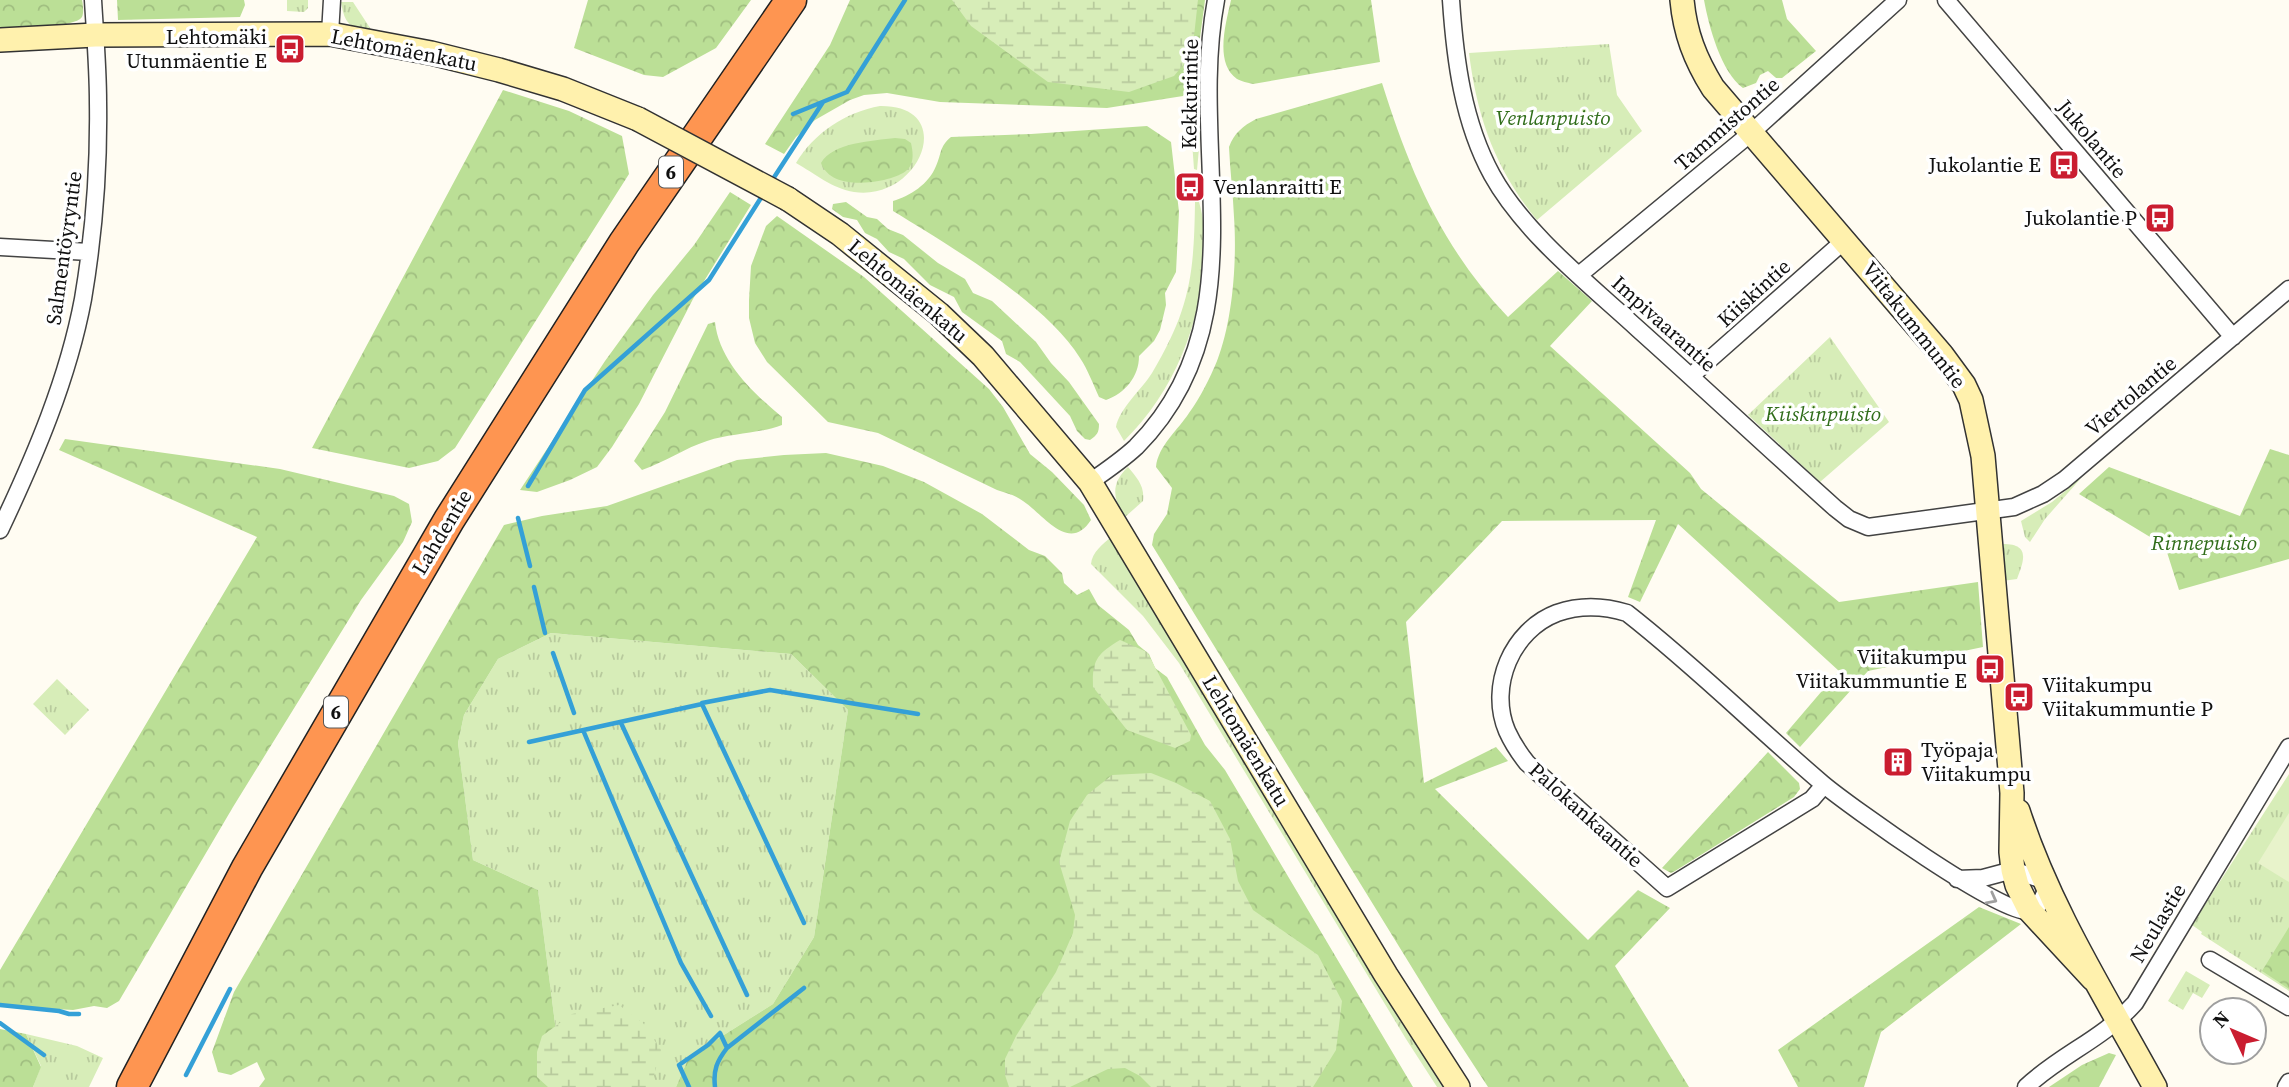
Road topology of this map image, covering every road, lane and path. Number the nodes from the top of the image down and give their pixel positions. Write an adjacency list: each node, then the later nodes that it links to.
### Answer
1 (93, 0): 10 (street, Salmentöyryntie)
2 (332, 0): 9 (street)
3 (791, 0): 35 (highway, Lahdentie / 6)
4 (1216, 0): 20 (street, Kekkurintie)
5 (1451, 0): 16 (street, Impivaarantie)
6 (1682, 0): 12 (street, Viitakummuntie)
7 (1898, 0): 12 (street, Tammistontie)
8 (1947, 0): 18 (street, Jukolantie)
9 (330, 34): 10 (street, Lehtomäenkatu); 20 (street, Lehtomäenkatu, bridge)
10 (95, 35): 11 (street, Lehtomäenkatu); 15 (street, Salmentöyryntie)
11 (0, 40)
12 (1751, 133): 13 (street, Viitakummuntie); 16 (street, Tammistontie)
13 (1844, 240): 19 (street, Kiiskintie); 21 (street, Viitakummuntie)
14 (0, 247): 15 (street)
15 (89, 252): 22 (street, Salmentöyryntie)
16 (1579, 275): 19 (street, Impivaarantie)
17 (2289, 289): 18 (street, Viertolantie)
18 (2233, 337): 21 (street, Viertolantie)
19 (1691, 376): 21 (street, Impivaarantie)
20 (1090, 482): 36 (street, Lehtomäenkatu)
21 (1988, 509): 25 (street, Viitakummuntie)
22 (0, 530)
23 (2286, 757): 33 (street, Neulastie)
24 (1824, 785): 24 (street, Palokankaantie); 27 (street, Palokankaantie)
25 (2012, 793): 26 (street, Viitakummuntie); 28 (street, Viitakummuntie)
26 (2013, 870): 27 (street); 28 (street); 29 (street, Viitakummuntie)
27 (1957, 878): 29 (street, Palokankaantie, one-way to 29)
28 (2045, 883): 29 (street); 31 (street)
29 (2030, 911): 31 (street)
30 (2210, 960): 32 (street)
31 (2093, 979): 33 (street)
32 (2289, 1007)
33 (2119, 1021): 37 (street, Neulastie); 38 (street)
34 (2289, 1082): 39 (street)
35 (132, 1087)
36 (1458, 1087)
37 (2026, 1087)
38 (2155, 1087)
39 (2286, 1087)

